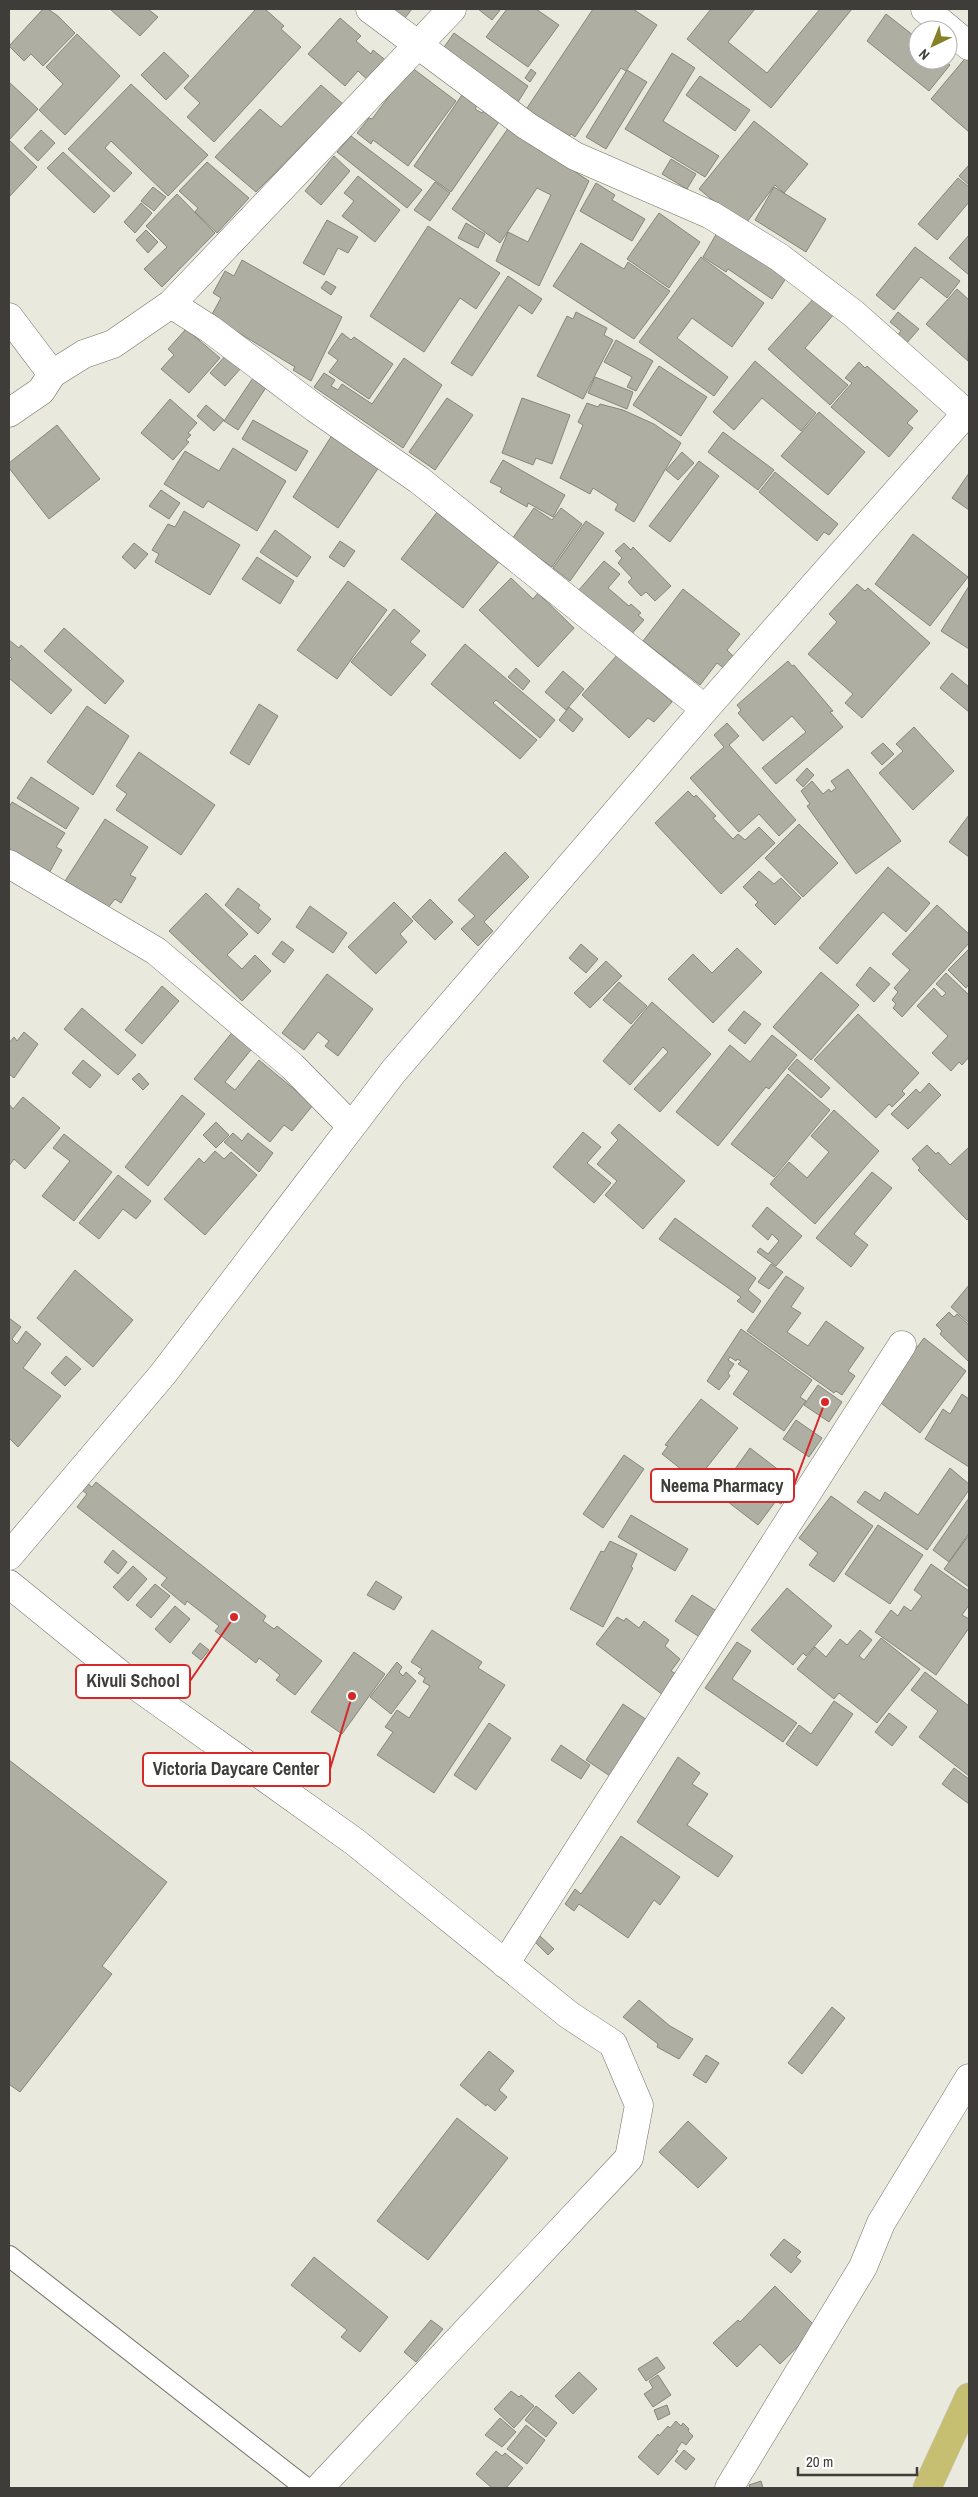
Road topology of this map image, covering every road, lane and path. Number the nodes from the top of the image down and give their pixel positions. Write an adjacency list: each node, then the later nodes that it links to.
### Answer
1 (370, 9): 4 (street)
2 (452, 9): 4 (street)
3 (925, 9): 5 (street)
4 (416, 45): 6 (street); 9 (street)
5 (969, 46)
6 (171, 304): 8 (street); 11 (street)
7 (9, 317): 8 (street)
8 (52, 374): 10 (street)
9 (968, 411): 11 (street)
10 (9, 413)
11 (705, 710): 13 (street)
12 (9, 864): 13 (street)
13 (351, 1126): 15 (street)
14 (902, 1345): 17 (street)
15 (9, 1556)
16 (9, 1584): 17 (street)
17 (506, 1964): 22 (street)
18 (969, 2078): 23 (street)
19 (9, 2256): 21 (lane)
20 (969, 2397): 24 (highway)
21 (306, 2488)
22 (319, 2488)
23 (729, 2488)
24 (927, 2488)

